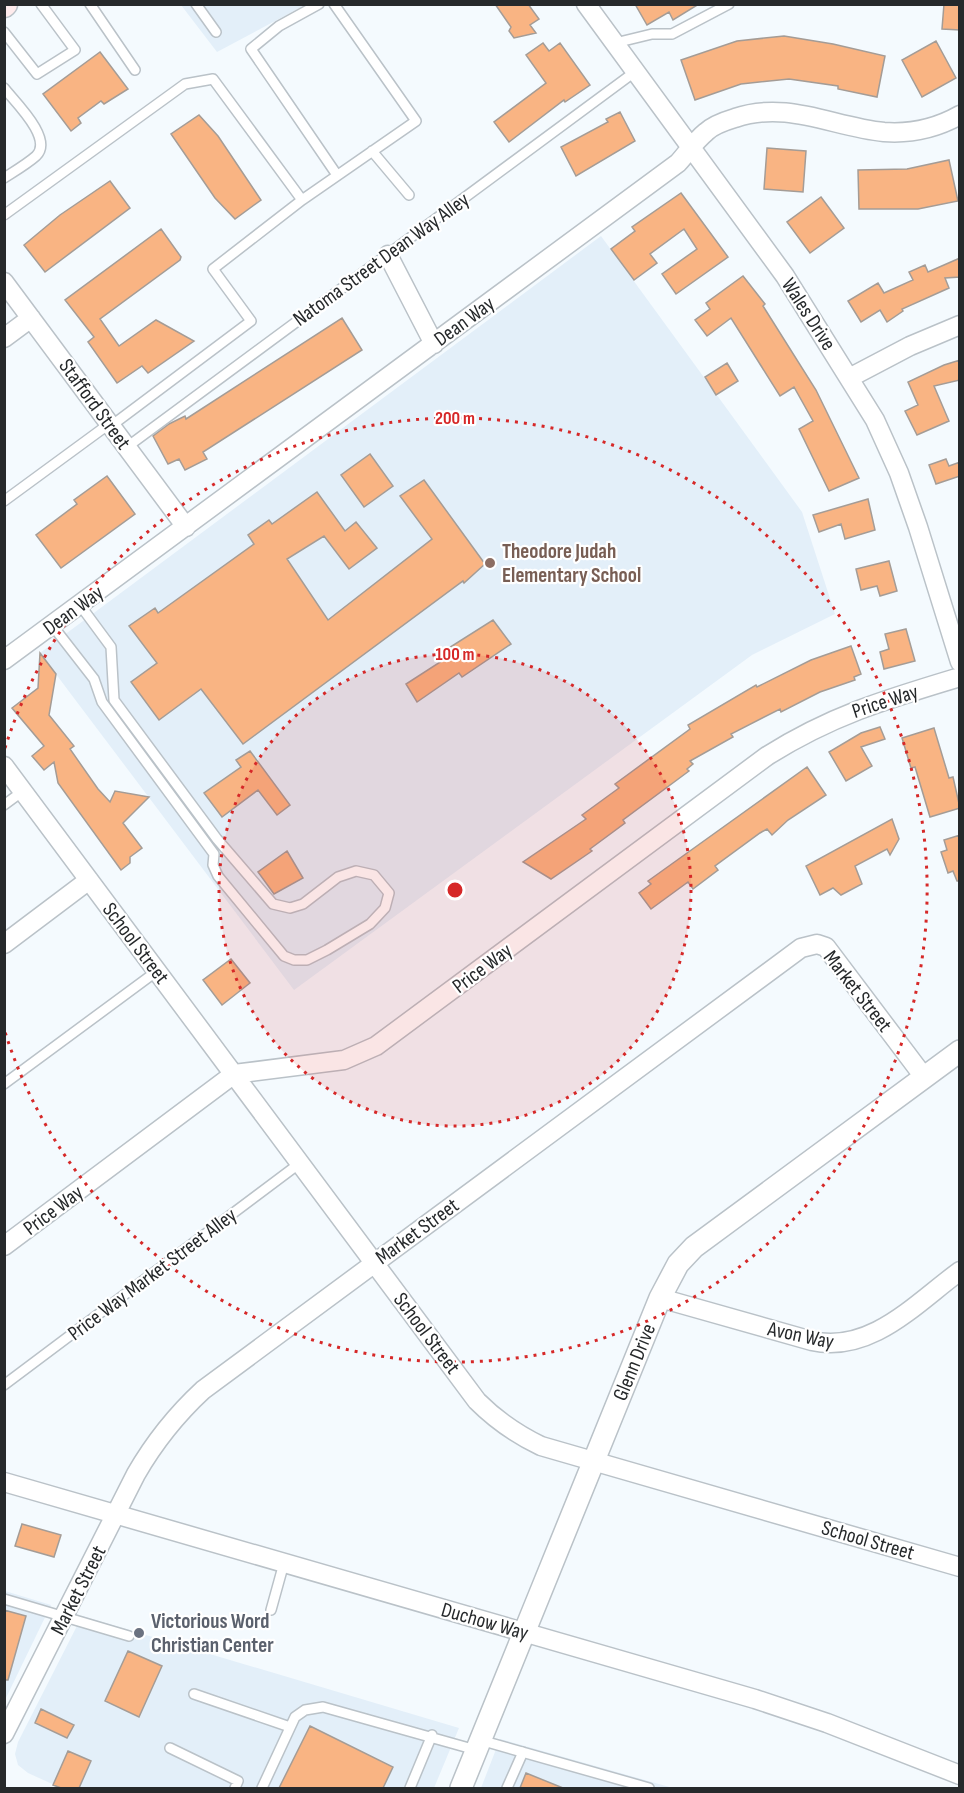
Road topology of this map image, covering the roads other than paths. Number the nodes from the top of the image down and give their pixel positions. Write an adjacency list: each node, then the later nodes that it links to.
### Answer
1 (41, 4): 8 (lane)
2 (90, 4): 11 (lane)
3 (196, 4): 9 (lane)
4 (319, 4): 17 (lane)
5 (334, 4): 16 (lane)
6 (586, 4): 10 (street, Wales Drive)
7 (729, 4): 10 (lane)
8 (4, 32)
9 (216, 32)
10 (615, 43): 12 (street, Wales Drive)
11 (135, 70)
12 (636, 71): 15 (street, Wales Drive); 22 (lane, Natoma Street Dean Way Alley)
13 (4, 88): 18 (lane)
14 (960, 115): 15 (street, Dean Way)
15 (692, 147): 27 (street, Dean Way); 28 (street, Wales Drive)
16 (372, 151): 17 (lane); 19 (lane)
17 (337, 176): 20 (lane)
18 (4, 178)
19 (409, 195)
20 (302, 200): 21 (lane); 29 (lane)
21 (4, 215)
22 (388, 255): 27 (street); 30 (lane, Natoma Street Dean Way Alley)
23 (4, 282): 24 (street, Stafford Street)
24 (32, 318): 26 (street); 29 (street, Stafford Street)
25 (960, 325): 28 (street)
26 (7, 332)
27 (434, 344): 32 (street, Dean Way)
28 (851, 377): 36 (street, Wales Drive)
29 (110, 425): 30 (street, Stafford Street); 31 (lane)
30 (127, 447): 32 (street, Stafford Street)
31 (4, 501)
32 (186, 527): 33 (street, Dean Way)
33 (80, 605): 34 (street, Dean Way); 34 (lane)
34 (52, 625): 35 (street, Dean Way)
35 (4, 660)
36 (960, 662)
37 (960, 677): 45 (street, Price Way)
38 (4, 766): 39 (street, School Street)
39 (23, 791): 40 (lane); 41 (street, School Street)
40 (4, 805)
41 (89, 880): 42 (street); 43 (street, School Street)
42 (4, 944)
43 (157, 971): 45 (street, School Street); 47 (lane)
44 (960, 1051): 46 (street, Glenn Drive)
45 (234, 1074): 48 (street, School Street); 49 (street, Price Way)
46 (924, 1077): 50 (street, Market Street); 52 (street, Glenn Drive)
47 (4, 1084)
48 (300, 1163): 50 (street, School Street); 53 (lane, Price Way Market Street Alley)
49 (4, 1246)
50 (374, 1263): 54 (street, School Street); 56 (street, Market Street)
51 (960, 1271): 52 (street, Avon Way)
52 (660, 1298): 54 (street, Glenn Drive)
53 (4, 1385)
54 (593, 1462): 58 (street, School Street); 62 (street, Glenn Drive)
55 (4, 1482): 56 (street, Duchow Way)
56 (116, 1514): 57 (street, Duchow Way); 61 (street, Market Street)
57 (284, 1563): 60 (lane); 62 (street, Duchow Way)
58 (960, 1567)
59 (4, 1599): 61 (lane)
60 (271, 1610)
61 (64, 1616): 63 (lane); 65 (street, Market Street)
62 (524, 1632): 69 (street, Glenn Drive); 72 (street, Duchow Way)
63 (129, 1636)
64 (194, 1694): 66 (lane)
65 (10, 1710): 67 (street, Market Street)
66 (290, 1727): 68 (lane); 74 (lane)
67 (4, 1734)
68 (432, 1735): 69 (lane); 75 (lane)
69 (478, 1745): 71 (lane); 76 (street, Glenn Drive)
70 (170, 1748): 73 (lane)
71 (523, 1752): 77 (lane); 78 (lane)
72 (960, 1775)
73 (235, 1788)
74 (262, 1788)
75 (410, 1788)
76 (461, 1788)
77 (507, 1788)
78 (650, 1788)

